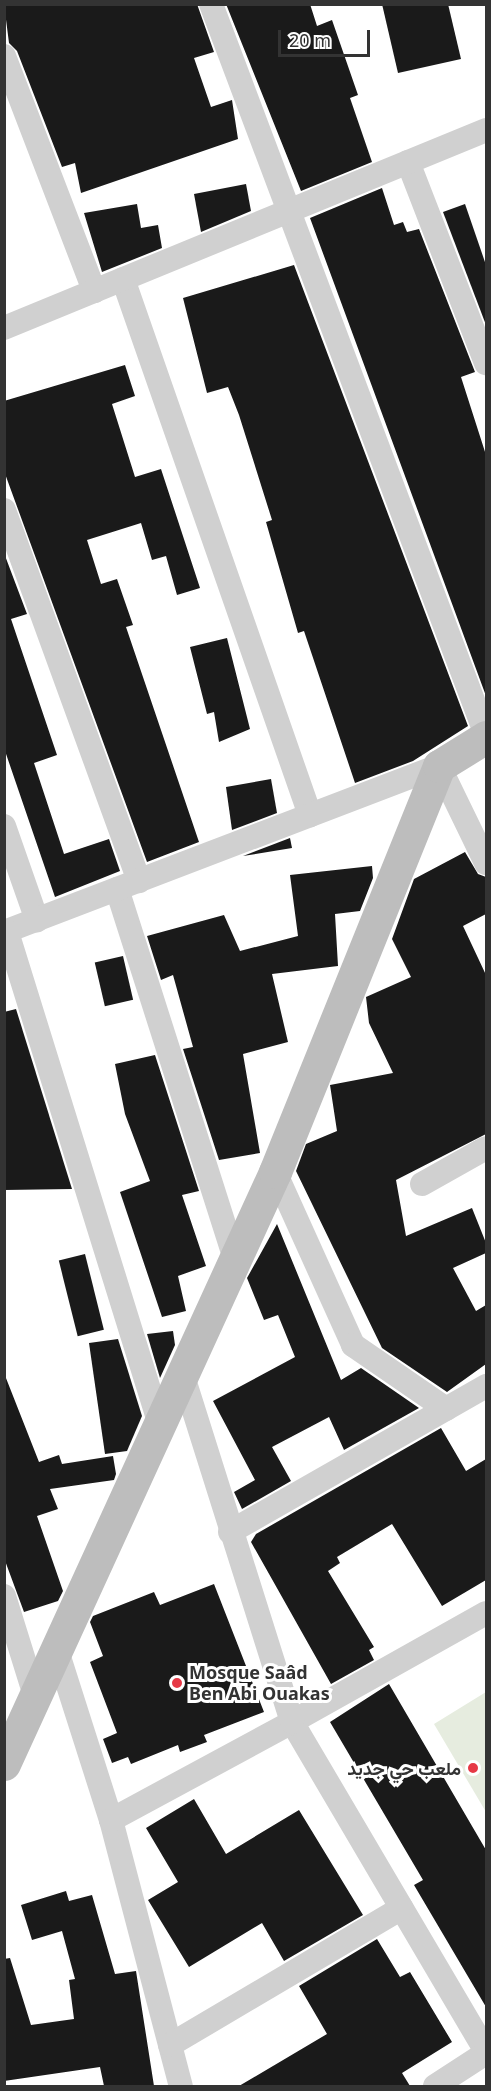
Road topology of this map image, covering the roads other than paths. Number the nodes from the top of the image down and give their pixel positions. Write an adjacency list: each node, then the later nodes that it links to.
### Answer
1 (211, 4): 5 (street)
2 (4, 56): 7 (street)
3 (486, 130): 4 (street)
4 (408, 162): 5 (street); 9 (street)
5 (290, 211): 6 (street); 11 (street)
6 (123, 279): 7 (street); 13 (street)
7 (94, 291): 8 (street)
8 (4, 328)
9 (486, 363)
10 (4, 510): 16 (street)
11 (486, 736): 12 (street)
12 (439, 766): 13 (street); 15 (street); 20 (street)
13 (310, 815): 16 (street)
14 (4, 826): 17 (street)
15 (486, 863)
16 (128, 885): 17 (street); 22 (street)
17 (37, 920): 18 (street)
18 (6, 932): 26 (street)
19 (486, 1148): 21 (street)
20 (275, 1172): 22 (street); 25 (street)
21 (422, 1184)
22 (236, 1261): 23 (street)
23 (184, 1379): 26 (street); 27 (street)
24 (486, 1386): 25 (street)
25 (446, 1409): 27 (street)
26 (161, 1428): 30 (street)
27 (230, 1532): 32 (street)
28 (4, 1596): 31 (street)
29 (486, 1613): 32 (street)
30 (58, 1654): 31 (street); 34 (street)
31 (36, 1698): 33 (street)
32 (292, 1722): 34 (street); 35 (street)
33 (4, 1764)
34 (111, 1820): 36 (street)
35 (402, 1908): 36 (street); 37 (street)
36 (170, 2045): 38 (street)
37 (486, 2052): 39 (street)
38 (181, 2086)
39 (435, 2086)

